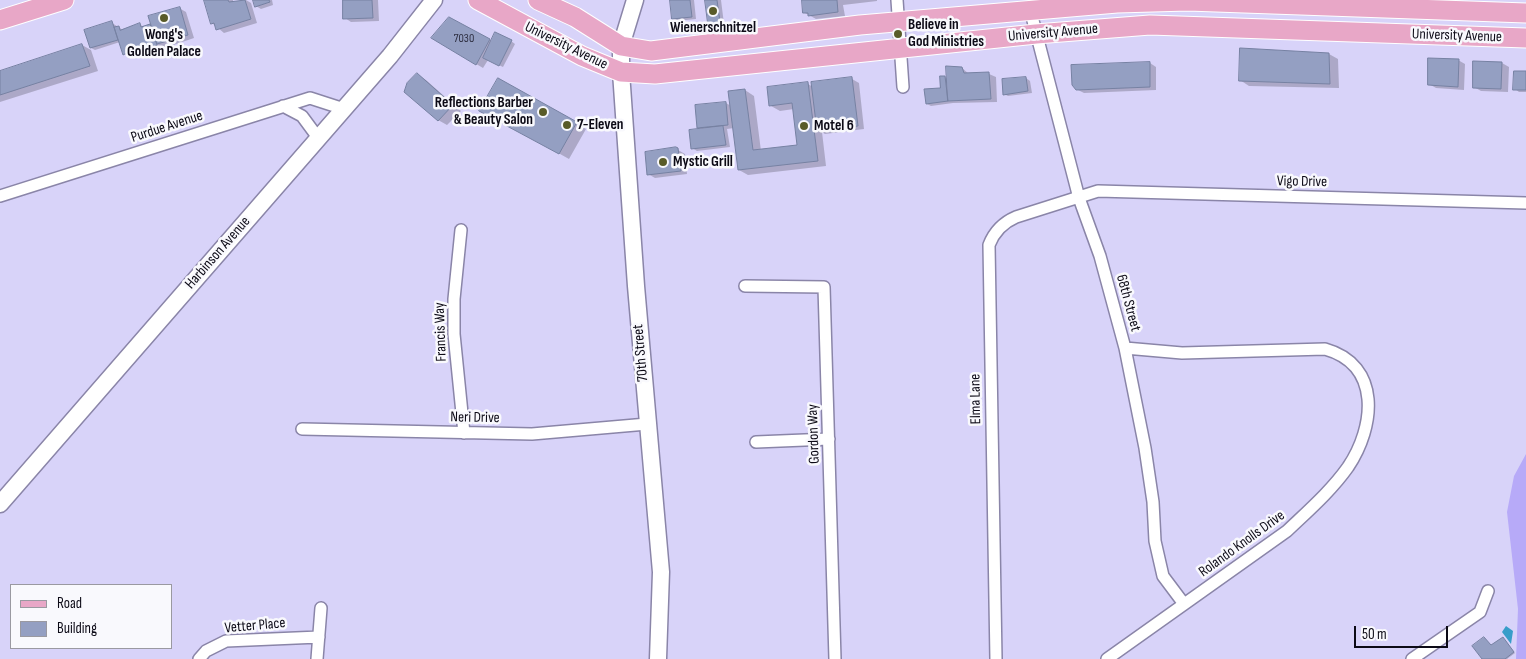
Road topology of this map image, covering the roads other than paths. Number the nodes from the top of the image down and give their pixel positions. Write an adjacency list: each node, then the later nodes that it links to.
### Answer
1 (64, 0): 10 (main road)
2 (434, 0): 20 (street, Harbinson Avenue)
3 (478, 0): 17 (main road, University Avenue)
4 (538, 0): 15 (main road, University Avenue)
5 (635, 0): 15 (street, 70th Street)
6 (897, 0): 11 (street)
7 (1030, 9): 8 (main road, University Avenue); 11 (main road, University Avenue); 12 (street, 68th Street)
8 (1432, 9): 9 (main road, University Avenue); 13 (main road)
9 (1526, 13)
10 (0, 20)
11 (898, 22): 15 (main road, University Avenue); 16 (street)
12 (1036, 34): 13 (main road, University Avenue); 16 (main road, University Avenue); 23 (street, 68th Street)
13 (1431, 35): 14 (main road, University Avenue)
14 (1526, 38)
15 (622, 46): 17 (street, 70th Street)
16 (900, 49): 17 (main road, University Avenue); 18 (street)
17 (621, 72): 28 (street, 70th Street)
18 (903, 87)
19 (283, 106): 20 (street, Purdue Avenue); 21 (street); 22 (street, Purdue Avenue)
20 (344, 109): 21 (street, Harbinson Avenue)
21 (318, 139): 33 (street, Harbinson Avenue)
22 (0, 196)
23 (1079, 198): 24 (street, Vigo Drive); 27 (street, 68th Street); 42 (street, Elma Lane)
24 (1526, 203)
25 (461, 230): 30 (street, Francis Way)
26 (745, 286): 31 (street, Gordon Way)
27 (1125, 348): 35 (street, 68th Street); 35 (street, Rolando Knolls Drive)
28 (647, 424): 30 (street, Neri Drive); 40 (street, 70th Street)
29 (302, 429): 30 (street, Neri Drive)
30 (464, 433)
31 (829, 439): 32 (street); 41 (street, Gordon Way)
32 (756, 442)
33 (0, 504)
34 (1488, 591): 44 (street)
35 (1184, 604): 43 (street, Rolando Knolls Drive)
36 (321, 608): 37 (street)
37 (319, 637): 38 (street, Vetter Place); 39 (street)
38 (199, 659)
39 (317, 659)
40 (658, 659)
41 (836, 659)
42 (996, 659)
43 (1107, 659)
44 (1412, 659)

